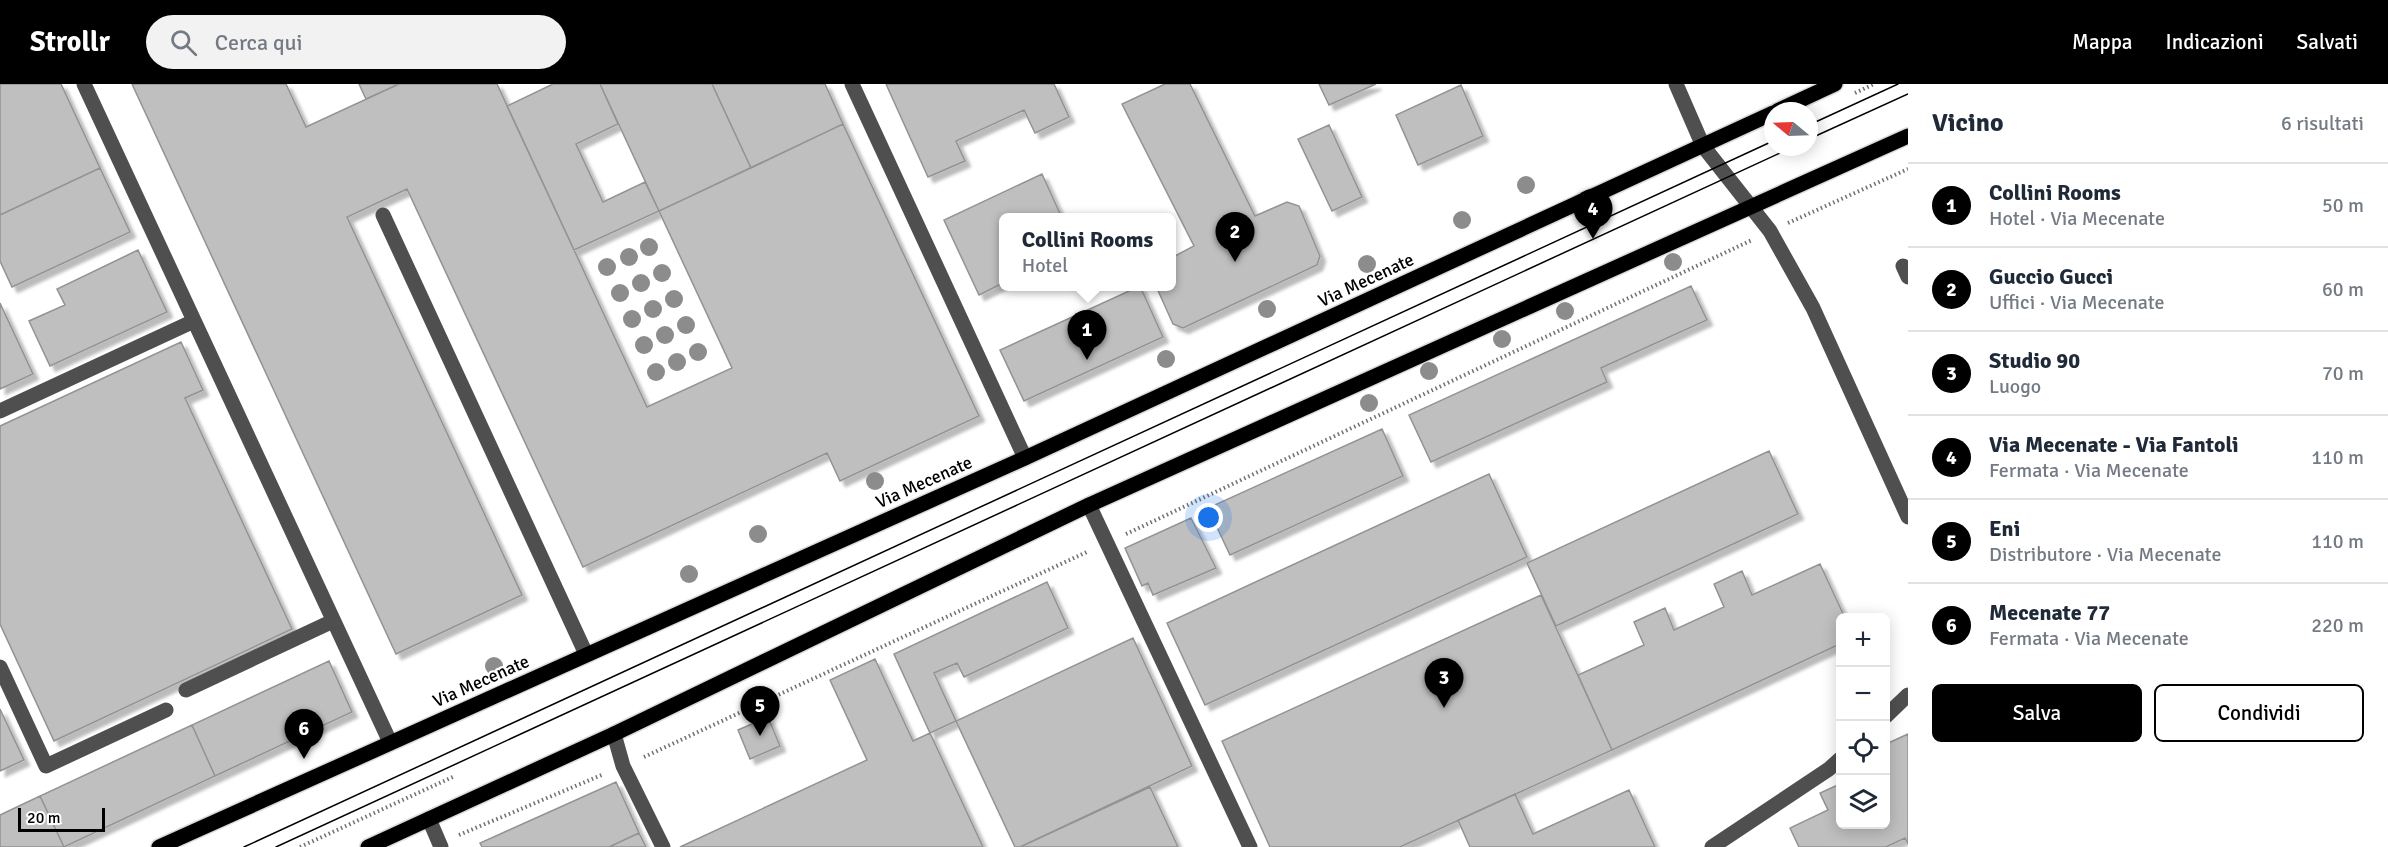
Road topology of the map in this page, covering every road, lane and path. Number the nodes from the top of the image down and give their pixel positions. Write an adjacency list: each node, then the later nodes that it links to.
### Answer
1 (84, 84): 14 (street)
2 (852, 84): 16 (street)
3 (1676, 84): 8 (street)
4 (1835, 84): 5 (main road, Via Mecenate)
5 (1796, 102)
6 (1764, 117): 8 (main road, Via Mecenate)
7 (1908, 136): 10 (main road)
8 (1703, 146): 10 (street); 16 (main road, Via Mecenate)
9 (1908, 169): 12 (path)
10 (1751, 207): 17 (main road); 18 (street)
11 (383, 215): 22 (street)
12 (1792, 220)
13 (1750, 241): 19 (path)
14 (194, 321): 15 (street); 21 (street)
15 (0, 411)
16 (1025, 458): 22 (main road, Via Mecenate)
17 (1089, 506): 28 (main road); 41 (street)
18 (1908, 517)
19 (1117, 538)
20 (1099, 547): 30 (path)
21 (333, 621): 24 (street); 29 (street)
22 (586, 654): 29 (main road, Via Mecenate)
23 (0, 667): 26 (street)
24 (186, 690)
25 (1908, 695): 27 (street)
26 (166, 710)
27 (1890, 712)
28 (614, 734): 34 (main road); 40 (street)
29 (390, 742): 36 (main road, Via Mecenate)
30 (635, 761)
31 (1836, 763): 42 (street)
32 (613, 771): 35 (path)
33 (455, 776): 37 (path)
34 (429, 819): 38 (main road); 39 (street)
35 (458, 836)
36 (159, 847)
37 (300, 847)
38 (368, 847)
39 (441, 847)
40 (663, 847)
41 (1250, 847)
42 (1712, 847)

